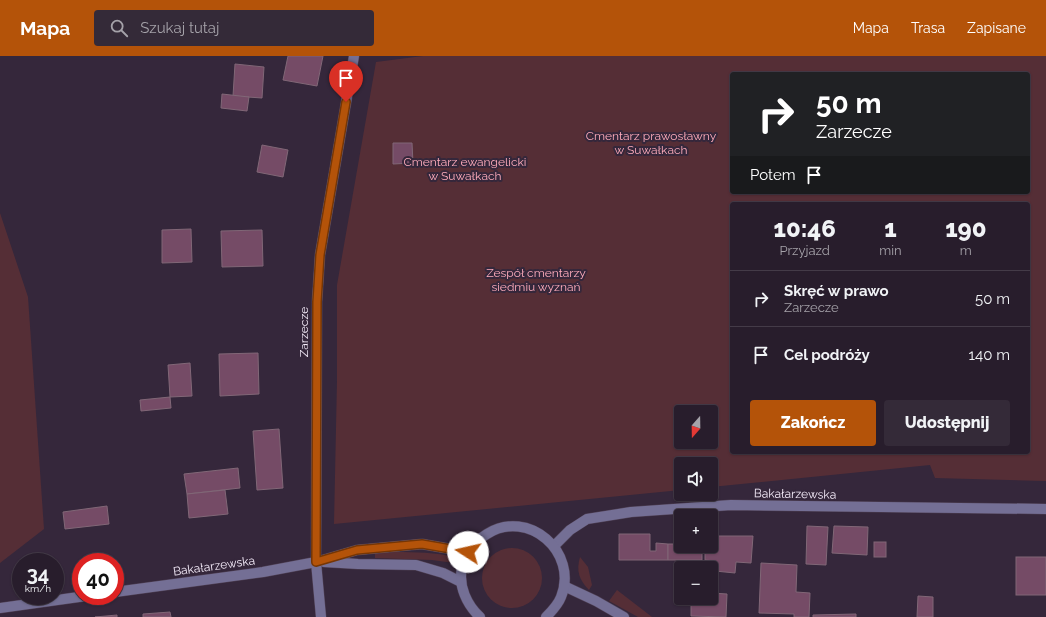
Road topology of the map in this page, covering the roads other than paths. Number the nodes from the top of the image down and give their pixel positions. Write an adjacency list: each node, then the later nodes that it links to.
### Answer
1 (354, 56): 5 (street, Zarzecze)
2 (1046, 509): 3 (street, Bakałarzewska)
3 (554, 546): 4 (street); 7 (street)
4 (468, 552): 5 (street, Bakałarzewska); 6 (street)
5 (316, 562): 6 (street, Bakałarzewska); 8 (street, Bakałarzewska); 11 (street, Zarzecze)
6 (461, 582): 12 (street)
7 (564, 586): 13 (street); 14 (street)
8 (124, 591)
9 (72, 598): 10 (street)
10 (0, 608)
11 (321, 617)
12 (480, 617)
13 (547, 617)
14 (624, 617)

